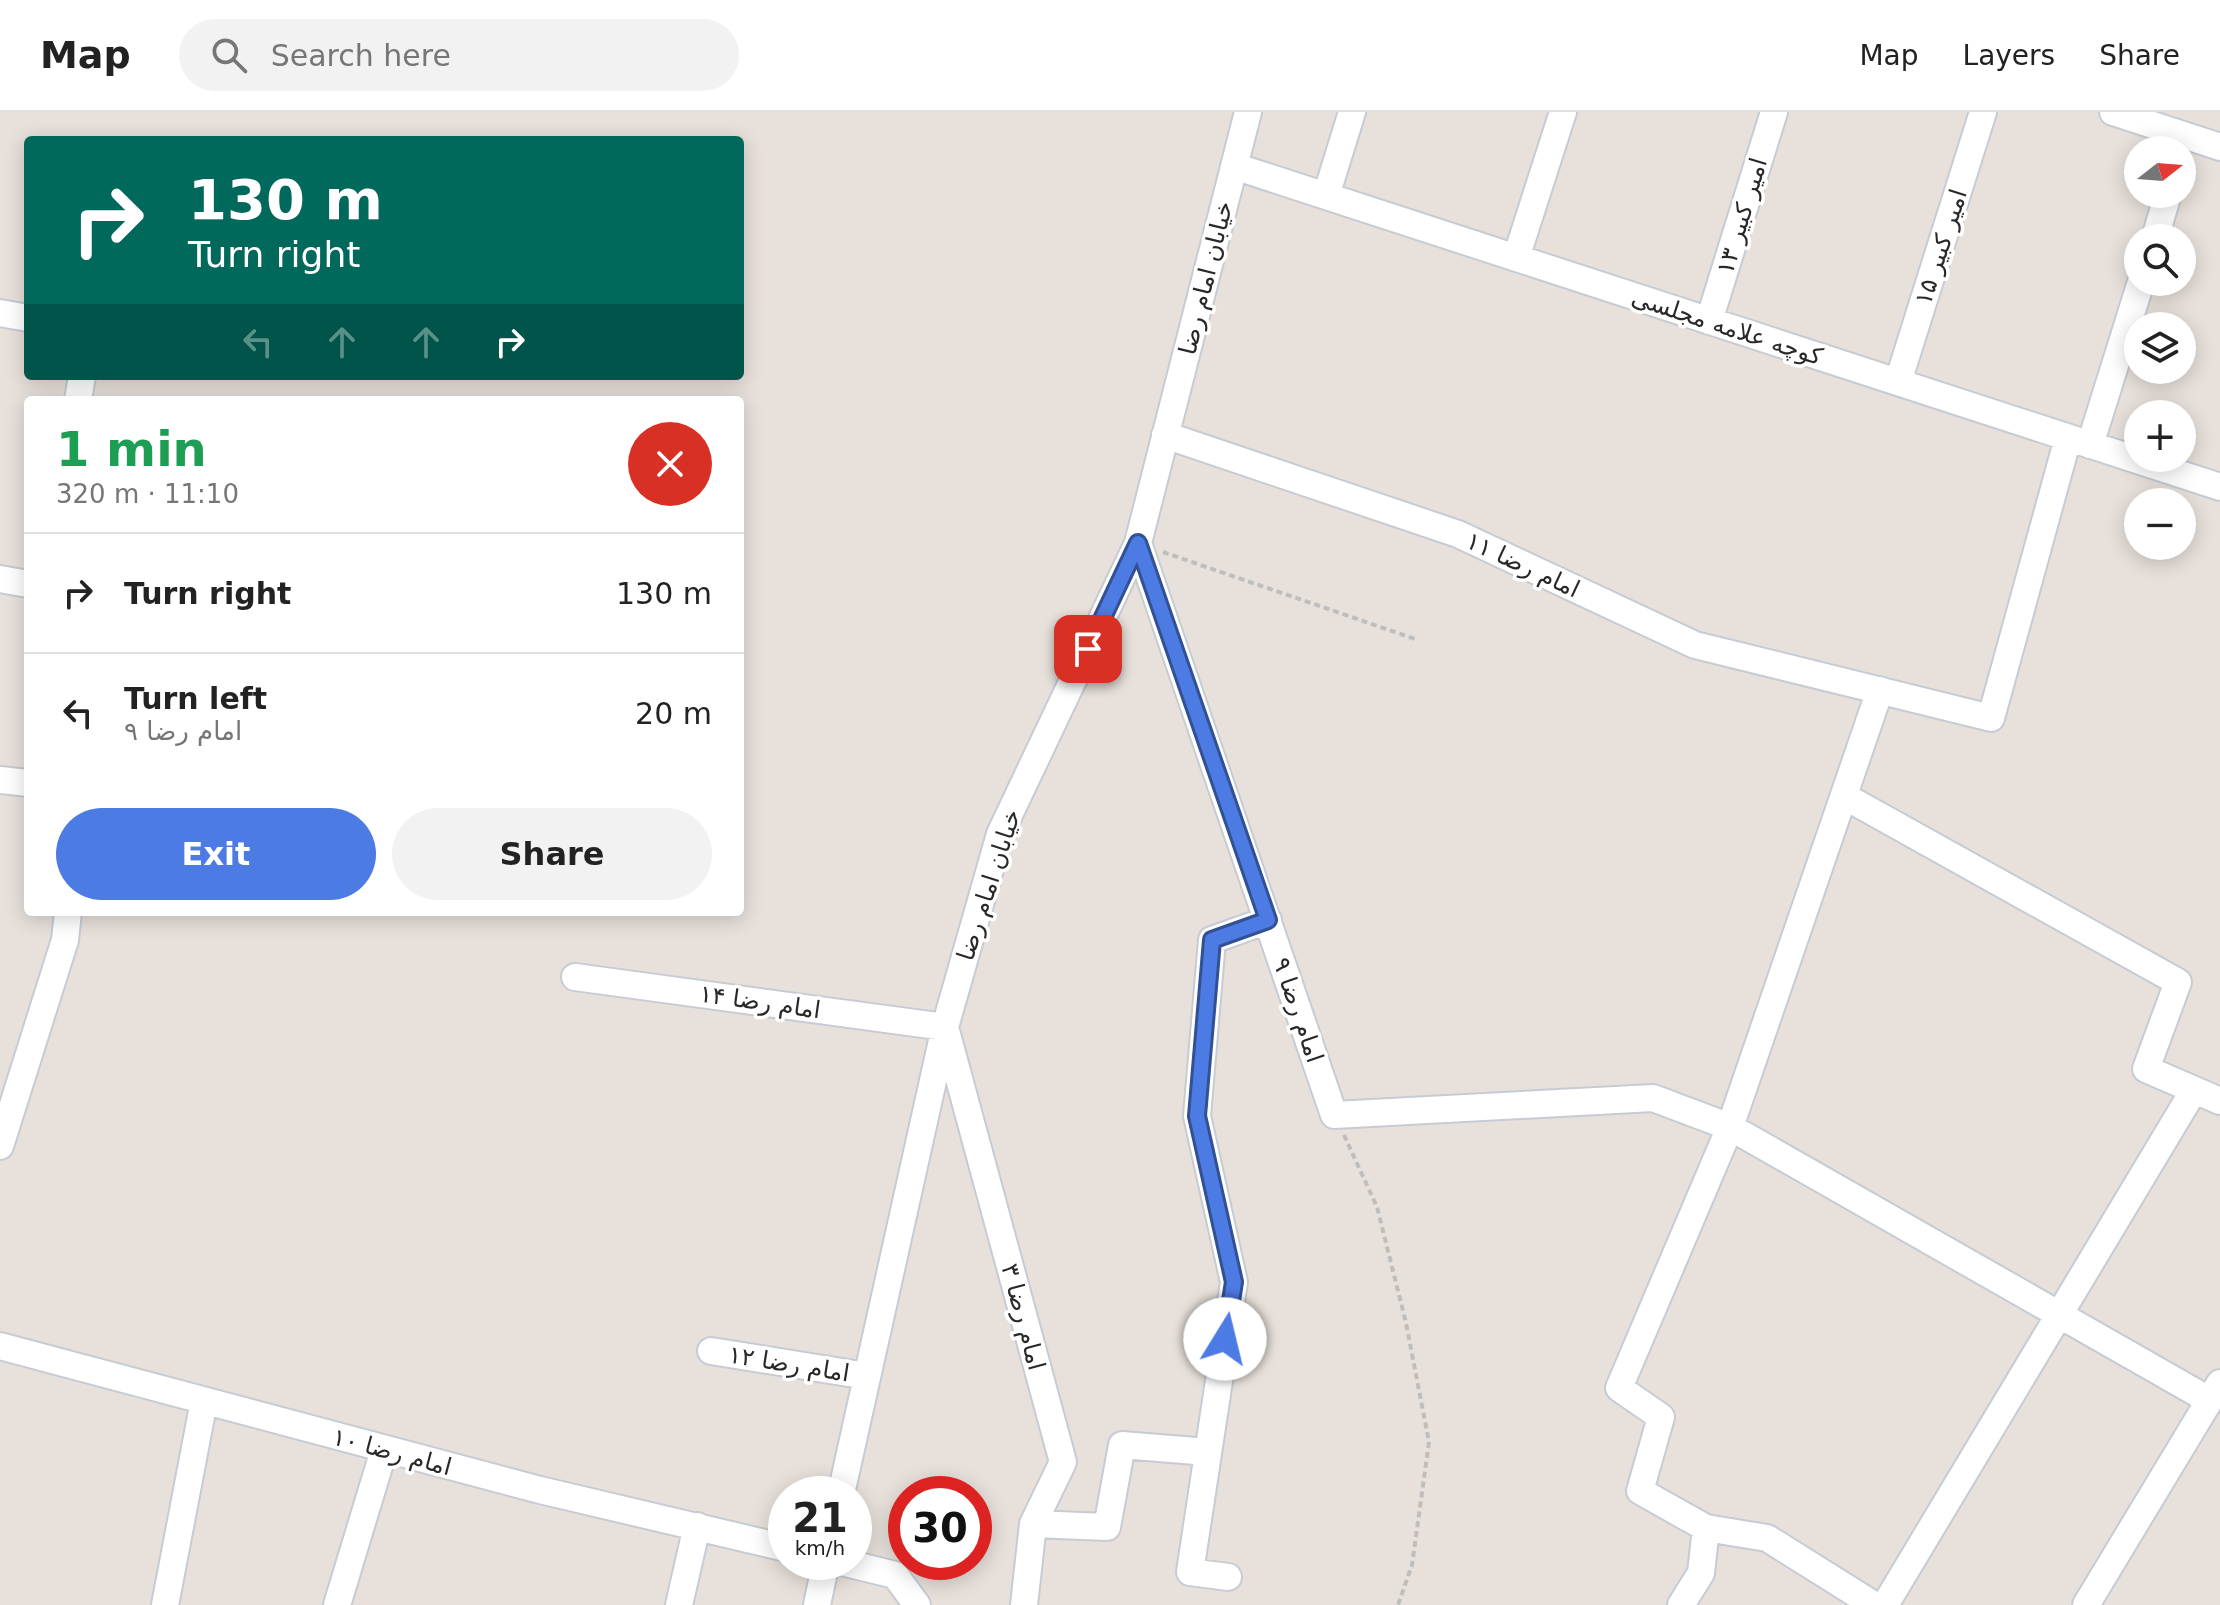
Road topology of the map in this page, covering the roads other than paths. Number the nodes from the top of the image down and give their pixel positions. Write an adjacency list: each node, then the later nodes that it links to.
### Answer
1 (1248, 112): 9 (street, خیابان امام رضا)
2 (1352, 112): 10 (street)
3 (1563, 112): 11 (street)
4 (1774, 112): 15 (street, امیر کبیر ۱۳)
5 (1983, 112): 16 (street, امیر کبیر ۱۵)
6 (2113, 112): 7 (street)
7 (2188, 133): 8 (street)
8 (2220, 147)
9 (1234, 166): 10 (street, کوچه علامه مجلسی); 17 (street, خیابان امام رضا)
10 (1326, 196): 11 (street, کوچه علامه مجلسی)
11 (1516, 258): 15 (street, کوچه علامه مجلسی)
12 (2136, 296): 18 (street)
13 (0, 313): 14 (street)
14 (24, 317)
15 (1709, 321): 16 (street, کوچه علامه مجلسی)
16 (1898, 382): 18 (street, کوچه علامه مجلسی)
17 (1165, 435): 20 (street, خیابان امام رضا); 23 (street, امام رضا ۱۱)
18 (2079, 441): 19 (street, کوچه علامه مجلسی); 23 (street, امام رضا ۱۱)
19 (2220, 487)
20 (1138, 543): 28 (street, امام رضا ۹); 30 (street, خیابان امام رضا)
21 (0, 579): 22 (street)
22 (24, 583)
23 (1880, 690): 26 (street)
24 (0, 780): 25 (street)
25 (24, 783)
26 (1844, 796): 31 (street); 33 (street)
27 (68, 916): 34 (street)
28 (1268, 920): 33 (street, امام رضا ۹); 42 (street)
29 (575, 977): 30 (street, امام رضا ۱۴)
30 (945, 1027): 38 (street, خیابان امام رضا); 44 (street, امام رضا ۳)
31 (2194, 1090): 32 (street); 35 (street)
32 (2220, 1101)
33 (1730, 1127): 35 (street); 46 (street)
34 (0, 1146)
35 (2059, 1315): 39 (street); 59 (street)
36 (0, 1346): 40 (street, امام رضا ۱۰)
37 (711, 1351): 38 (street, امام رضا ۱۲)
38 (867, 1376): 43 (street, خیابان امام رضا)
39 (2215, 1392): 60 (street)
40 (204, 1401): 41 (street, امام رضا ۱۰); 51 (street)
41 (384, 1450): 45 (street, امام رضا ۱۰); 52 (street)
42 (1208, 1452): 44 (street); 49 (street)
43 (845, 1476)
44 (1033, 1524): 56 (street, امام رضا ۳)
45 (697, 1526): 47 (street, امام رضا ۱۰); 53 (street)
46 (1706, 1528): 57 (street); 58 (street)
47 (768, 1544)
48 (872, 1569): 55 (street)
49 (1228, 1577)
50 (822, 1580): 54 (street)
51 (165, 1605)
52 (337, 1605)
53 (679, 1605)
54 (817, 1605)
55 (917, 1605)
56 (1024, 1605)
57 (1681, 1605)
58 (1874, 1605)
59 (1885, 1605)
60 (2086, 1605)

